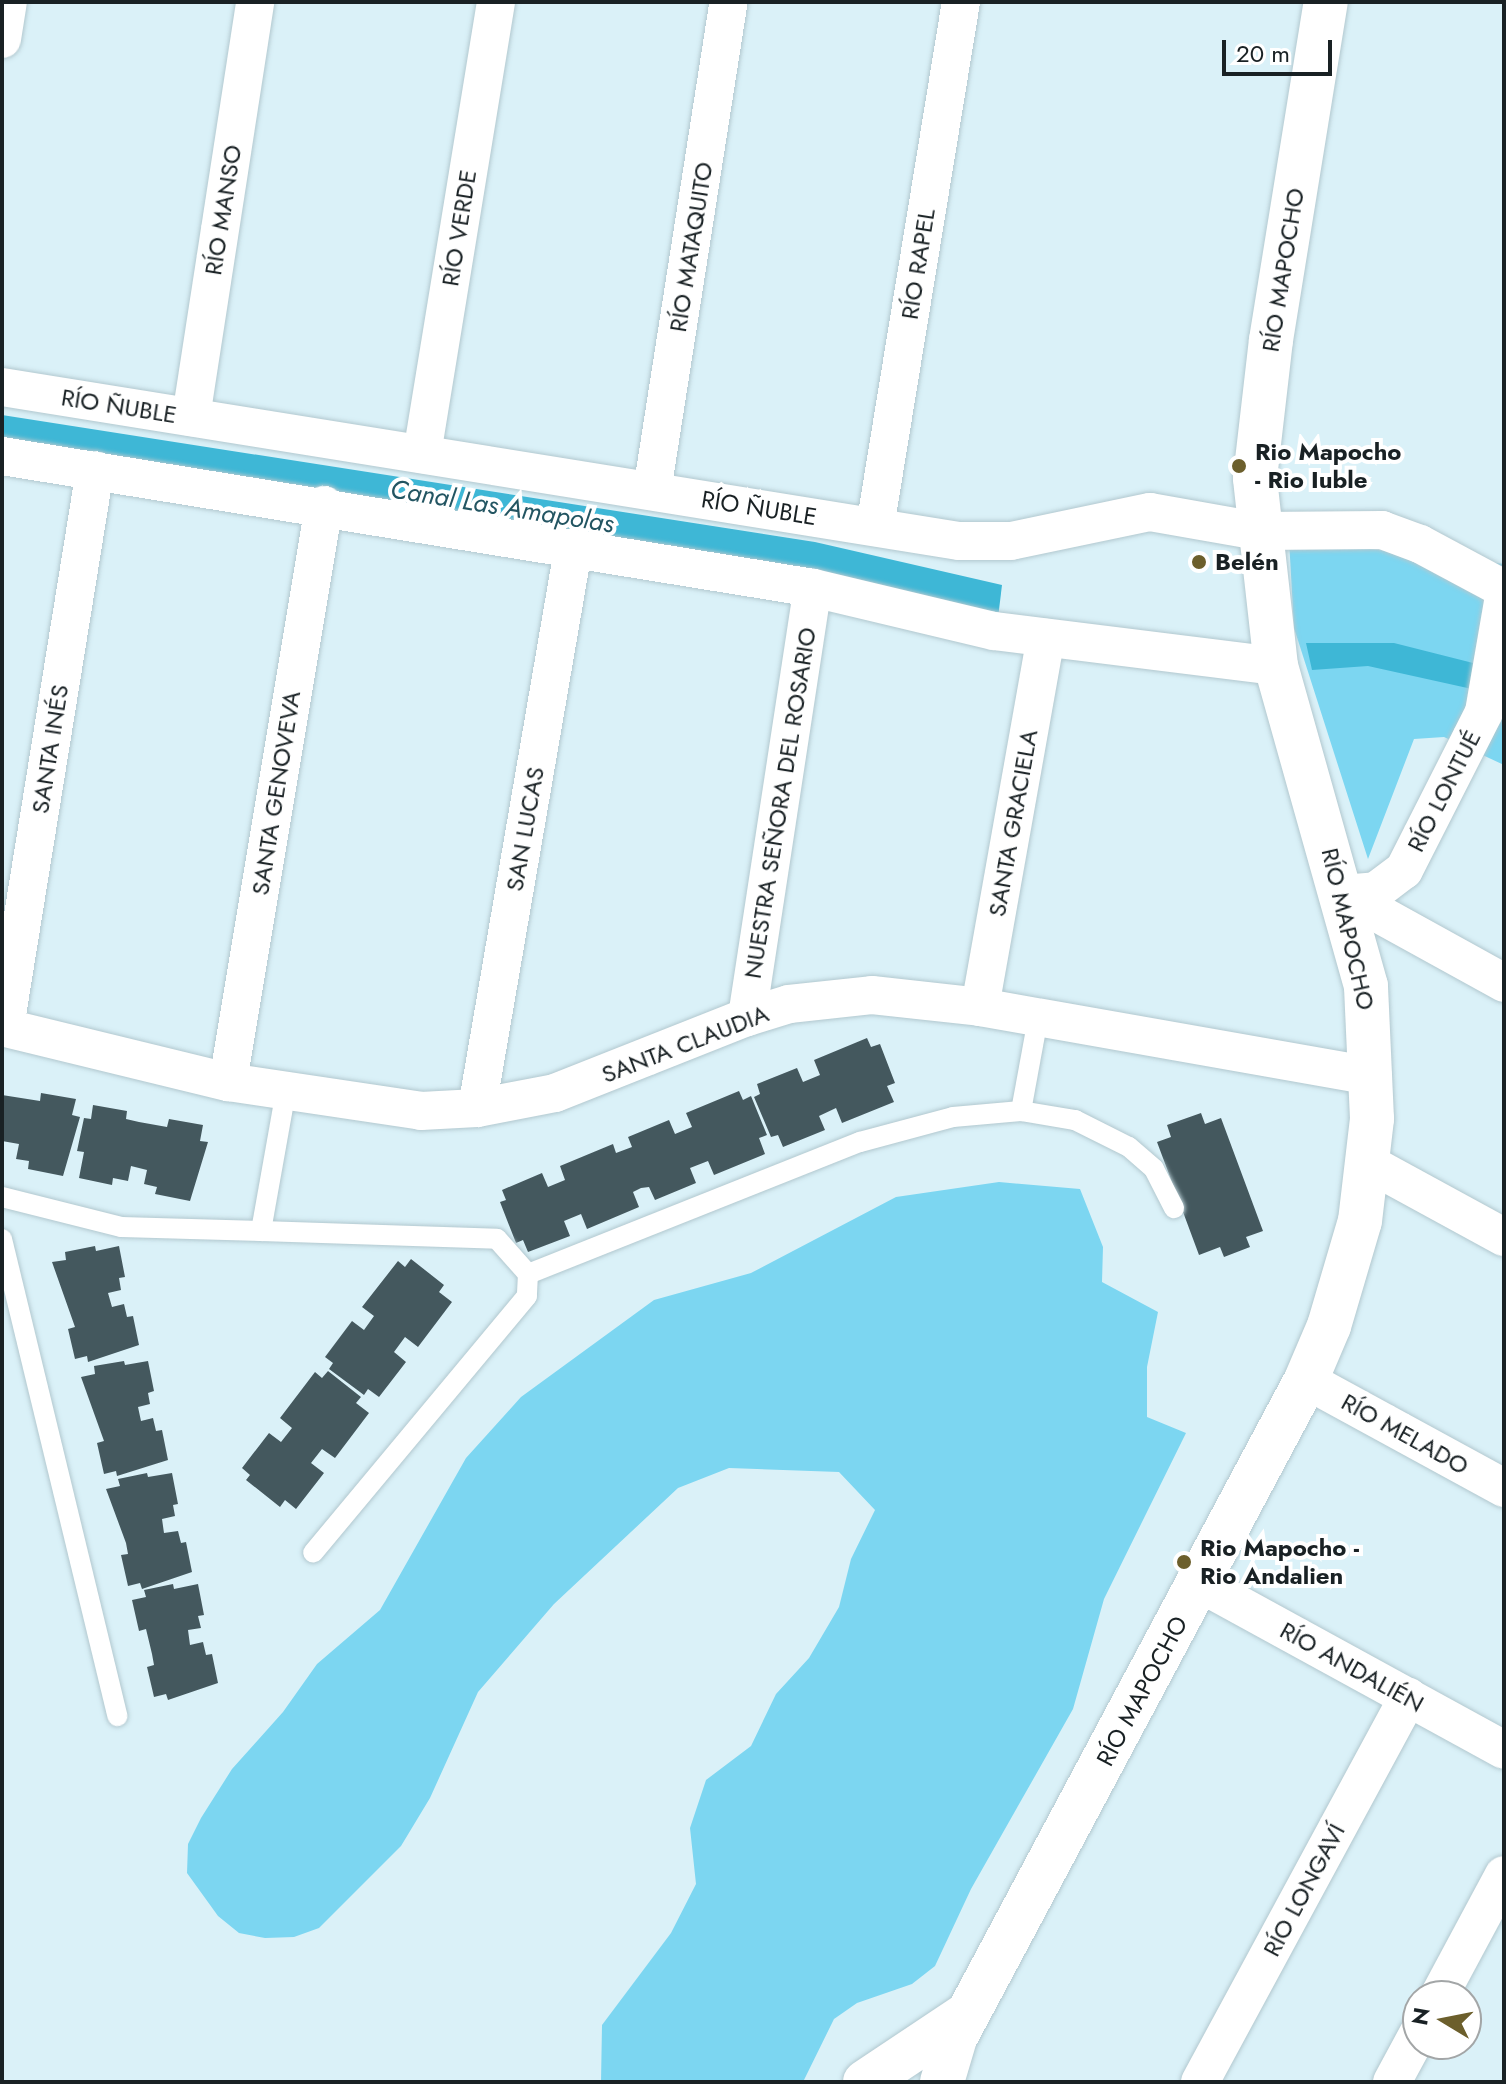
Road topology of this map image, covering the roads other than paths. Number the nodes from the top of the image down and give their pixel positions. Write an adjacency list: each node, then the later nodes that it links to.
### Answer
1 (8, 2): 7 (street)
2 (255, 2): 9 (street, RÍO MANSO)
3 (496, 2): 10 (street, RÍO VERDE)
4 (729, 2): 13 (street, RÍO MATAQUITO)
5 (961, 2): 15 (street, RÍO RAPEL)
6 (1326, 2): 16 (street, RÍO MAPOCHO)
7 (2, 39)
8 (2, 387): 9 (street, RÍO ÑUBLE)
9 (191, 417): 10 (street, RÍO ÑUBLE)
10 (422, 454): 13 (street, RÍO ÑUBLE)
11 (2, 456): 12 (street)
12 (95, 470): 14 (street); 29 (street, SANTA INÉS)
13 (652, 491): 15 (street, RÍO ÑUBLE)
14 (324, 505): 17 (street); 31 (street, SANTA GENOVEVA)
15 (875, 527): 16 (street, RÍO ÑUBLE)
16 (1258, 531): 19 (street, RÍO ÑUBLE); 22 (street, RÍO MAPOCHO)
17 (573, 550): 18 (street); 33 (street, SAN LUCAS)
18 (813, 588): 21 (street); 27 (street, NUESTRA SEÑORA DEL ROSARIO)
19 (1504, 589)
20 (1504, 596): 23 (street, RÍO LONTUÉ)
21 (1046, 638): 22 (street); 26 (street, SANTA GRACIELA)
22 (1276, 666): 24 (street, RÍO MAPOCHO)
23 (1494, 718): 24 (street, RÍO LONTUÉ)
24 (1343, 894): 25 (street); 30 (street, RÍO MAPOCHO)
25 (1504, 983)
26 (980, 1007): 27 (street, SANTA CLAUDIA); 28 (street, SANTA CLAUDIA)
27 (747, 1017): 33 (street, SANTA CLAUDIA)
28 (1038, 1018): 30 (street, SANTA CLAUDIA); 34 (lane)
29 (3, 1027): 31 (street, SANTA CLAUDIA)
30 (1373, 1076): 35 (street, RÍO MAPOCHO)
31 (228, 1082): 32 (street, SANTA CLAUDIA)
32 (286, 1091): 33 (street, SANTA CLAUDIA); 38 (lane)
33 (477, 1108)
34 (1021, 1111): 37 (lane); 41 (lane)
35 (1368, 1163): 39 (street); 42 (street, RÍO MAPOCHO)
36 (2, 1197): 38 (lane)
37 (1174, 1208)
38 (261, 1231): 41 (lane)
39 (1504, 1237)
40 (2, 1239): 47 (lane)
41 (528, 1274): 44 (lane)
42 (1306, 1380): 43 (street, RÍO MELADO); 45 (street, RÍO MAPOCHO)
43 (1504, 1488)
44 (313, 1553)
45 (1201, 1584): 46 (street, RÍO ANDALIÉN); 51 (street, RÍO MAPOCHO)
46 (1408, 1697): 48 (street, RÍO ANDALIÉN); 55 (street, RÍO LONGAVÍ)
47 (117, 1716)
48 (1504, 1750)
49 (1504, 1875): 50 (street)
50 (1448, 1980)
51 (967, 2014): 53 (street, RÍO MAPOCHO); 54 (street, RÍO MAPOCHO)
52 (1404, 2060): 56 (street)
53 (865, 2082)
54 (942, 2082)
55 (1200, 2082)
56 (1392, 2082)

